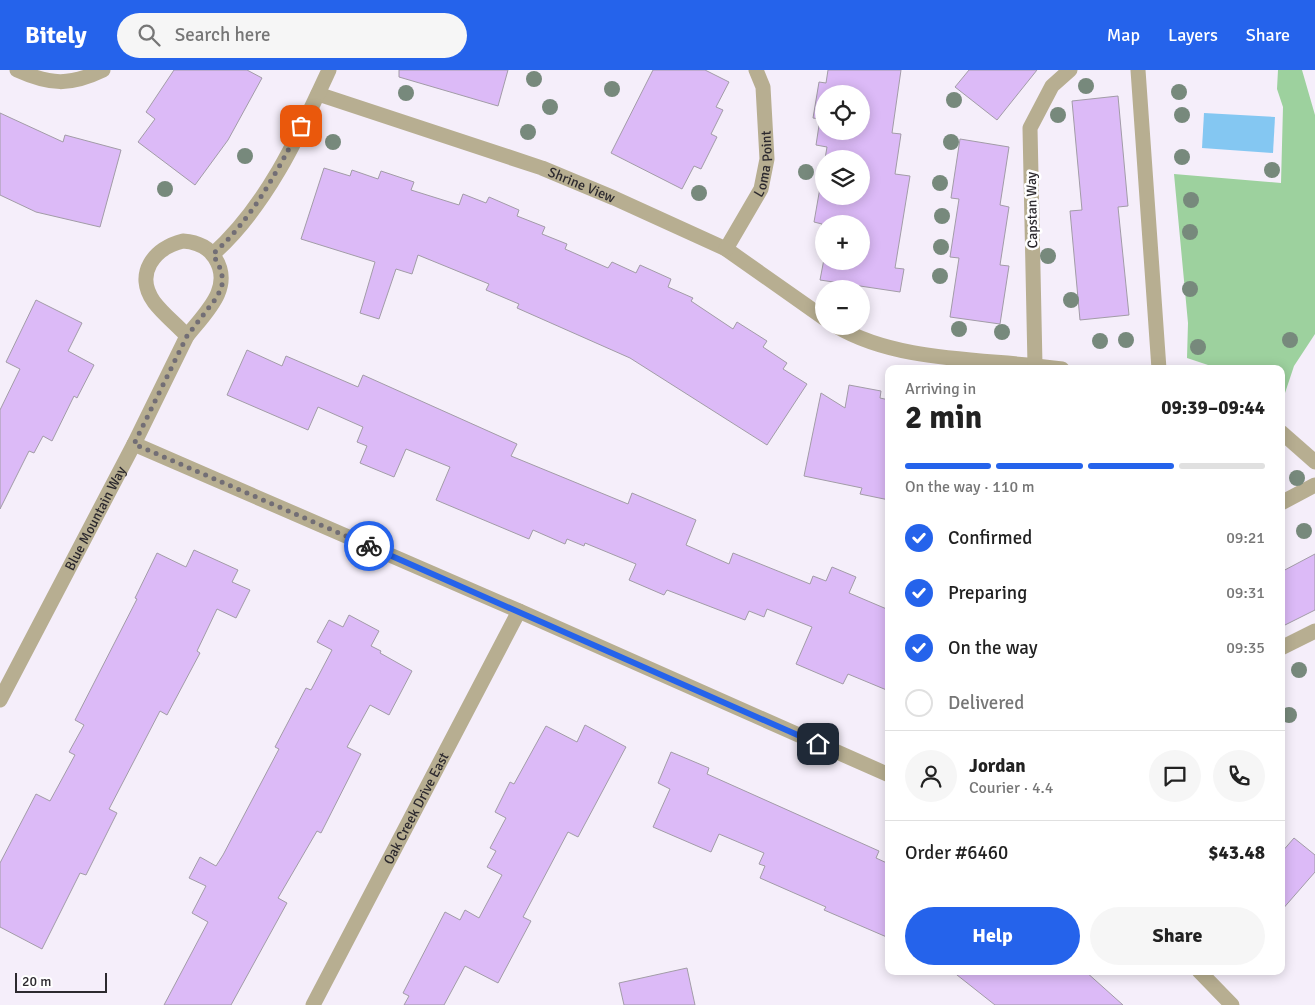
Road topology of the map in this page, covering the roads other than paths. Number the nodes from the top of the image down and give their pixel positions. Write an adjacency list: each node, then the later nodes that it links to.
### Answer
1 (17, 70): 2 (street)
2 (103, 70)
3 (329, 70): 7 (street)
4 (756, 70): 8 (street, Loma Point)
5 (1070, 70): 13 (street, Capstan Way)
6 (1138, 70): 14 (street)
7 (318, 94): 8 (street, Shrine View); 9 (street)
8 (726, 249): 10 (street, Shrine View)
9 (213, 254): 12 (street); 12 (street)
10 (815, 312)
11 (851, 335): 13 (street)
12 (187, 336): 16 (street, Blue Mountain Way)
13 (1035, 365)
14 (1159, 365)
15 (1285, 436): 17 (street)
16 (134, 444): 20 (street); 23 (street, Blue Mountain Way)
17 (1315, 462)
18 (1315, 485): 19 (street)
19 (1285, 501)
20 (519, 610): 24 (street); 26 (street, Oak Creek Drive East)
21 (1315, 631): 22 (street)
22 (1285, 646)
23 (0, 700)
24 (885, 773)
25 (1203, 975): 27 (street)
26 (313, 1005)
27 (1232, 1005)

